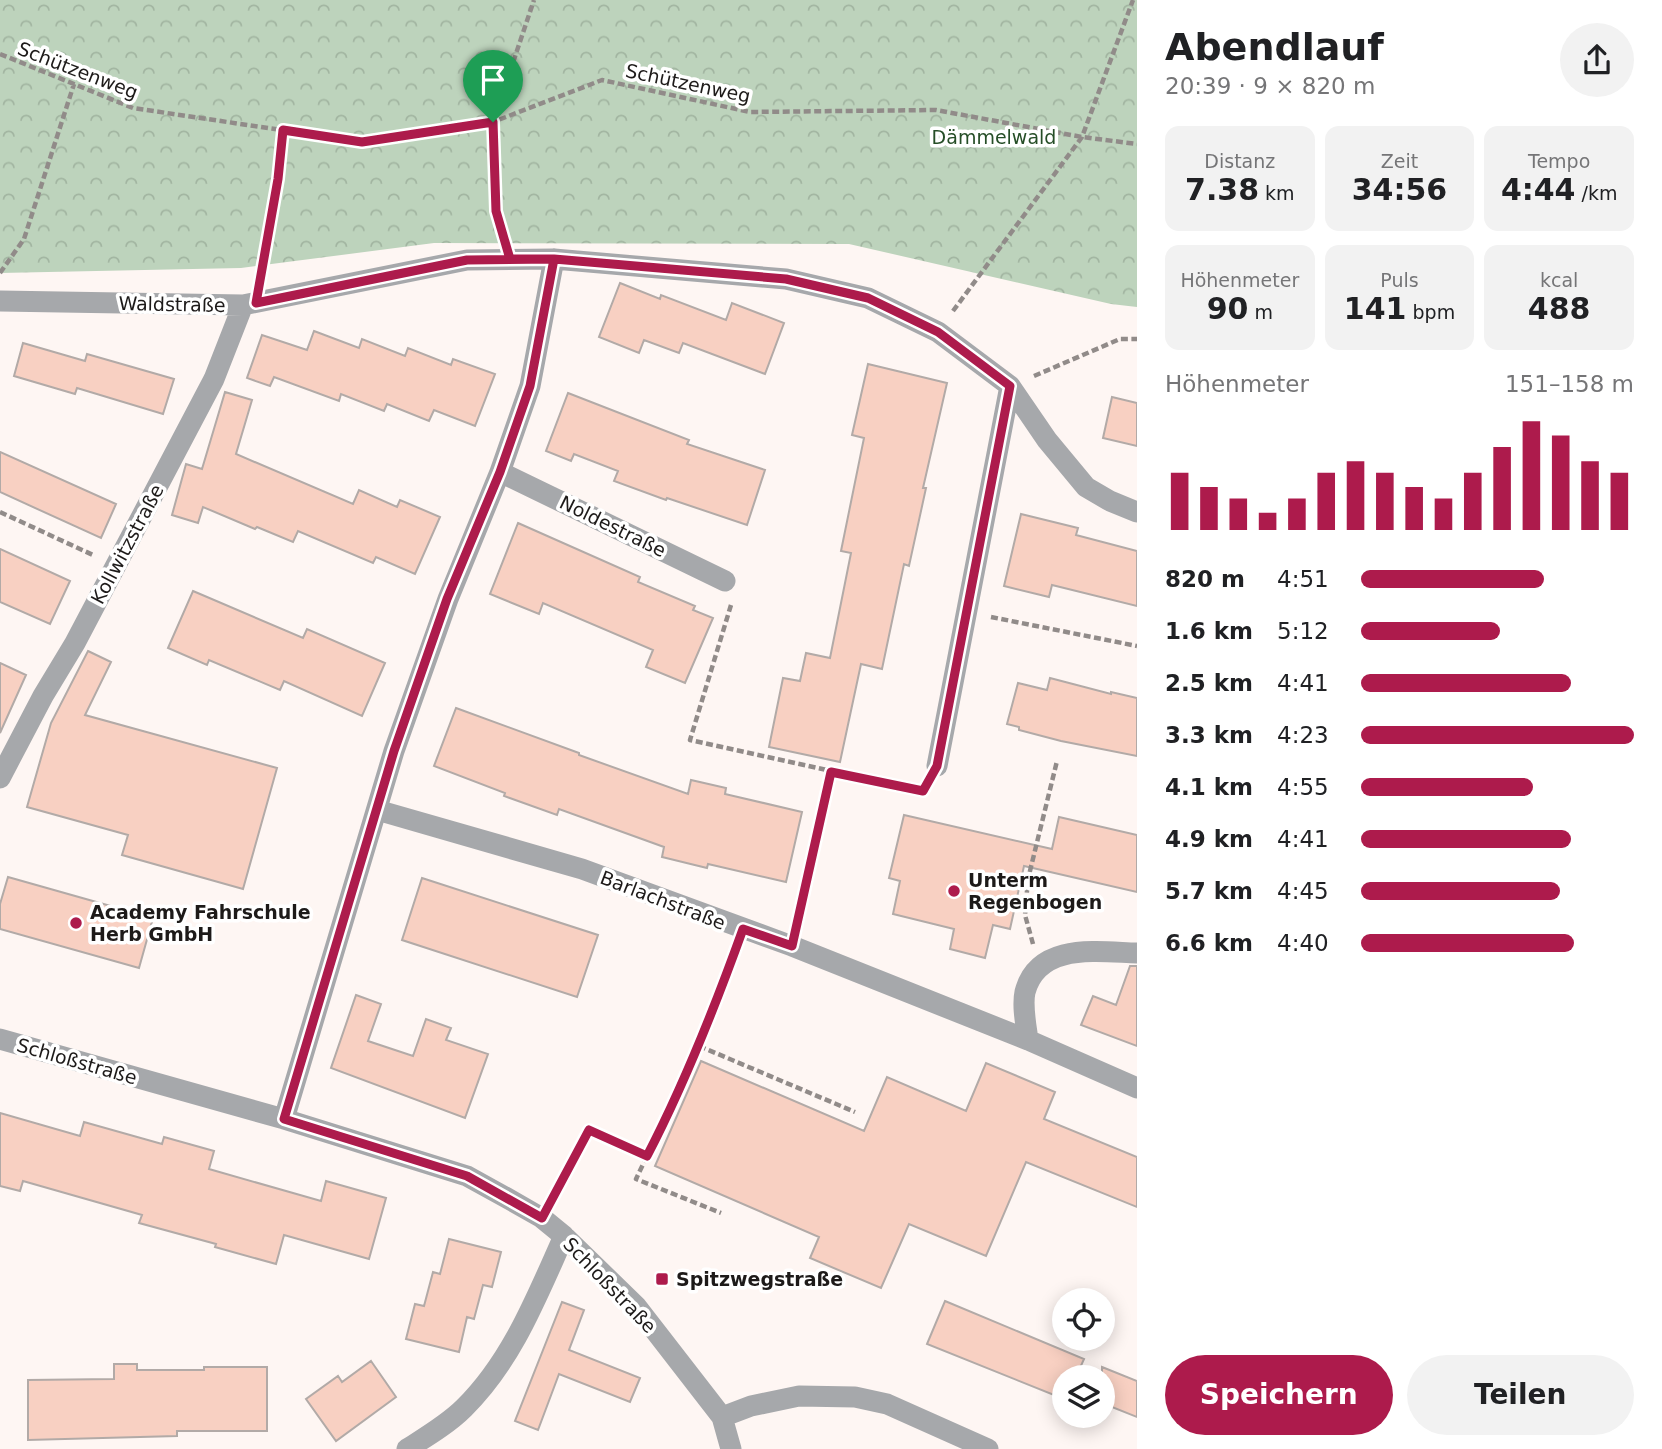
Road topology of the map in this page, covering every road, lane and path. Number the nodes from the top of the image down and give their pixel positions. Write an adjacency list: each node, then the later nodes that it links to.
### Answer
1 (534, 0): 5 (path)
2 (1133, 0): 7 (path)
3 (0, 54): 4 (path, Schützenweg)
4 (74, 84): 6 (path, Schützenweg); 11 (path)
5 (493, 122): 6 (path, Schützenweg); 7 (path, Schützenweg); 9 (path)
6 (283, 130): 13 (path)
7 (1082, 137): 8 (path, Schützenweg); 14 (path)
8 (1137, 144)
9 (510, 259): 10 (street, Waldstraße); 13 (street, Waldstraße)
10 (554, 259): 14 (street, Waldstraße); 17 (street)
11 (0, 273)
12 (0, 302): 13 (street, Waldstraße)
13 (250, 304): 20 (street, Kollwitzstraße)
14 (938, 332): 16 (street, Waldstraße)
15 (1137, 339): 16 (path)
16 (1010, 386): 19 (street, Waldstraße); 22 (street)
17 (500, 472): 21 (street, Noldestraße); 28 (street)
18 (0, 512): 20 (path)
19 (1137, 512)
20 (115, 567): 27 (street, Kollwitzstraße)
21 (725, 581): 26 (path)
22 (967, 612): 23 (path); 25 (street)
23 (1137, 646)
24 (1057, 761): 32 (path)
25 (937, 766): 26 (path)
26 (831, 772): 30 (path)
27 (0, 778)
28 (377, 810): 29 (street, Barlachstraße); 38 (street)
29 (743, 929): 30 (street, Barlachstraße); 35 (path)
30 (792, 946): 34 (street, Barlachstraße)
31 (1137, 953): 32 (street)
32 (1033, 973): 34 (street)
33 (0, 1039): 38 (street, Schloßstraße)
34 (1028, 1040): 36 (street, Barlachstraße)
35 (699, 1046): 37 (path); 39 (path)
36 (1137, 1088)
37 (855, 1112)
38 (284, 1119): 41 (street, Schloßstraße)
39 (647, 1156): 40 (path); 41 (path)
40 (721, 1213)
41 (542, 1218): 42 (street, Schloßstraße)
42 (564, 1236): 43 (street, Schloßstraße); 44 (street)
43 (722, 1417): 45 (street, Schloßstraße); 46 (street)
44 (407, 1449)
45 (731, 1449)
46 (988, 1449)

